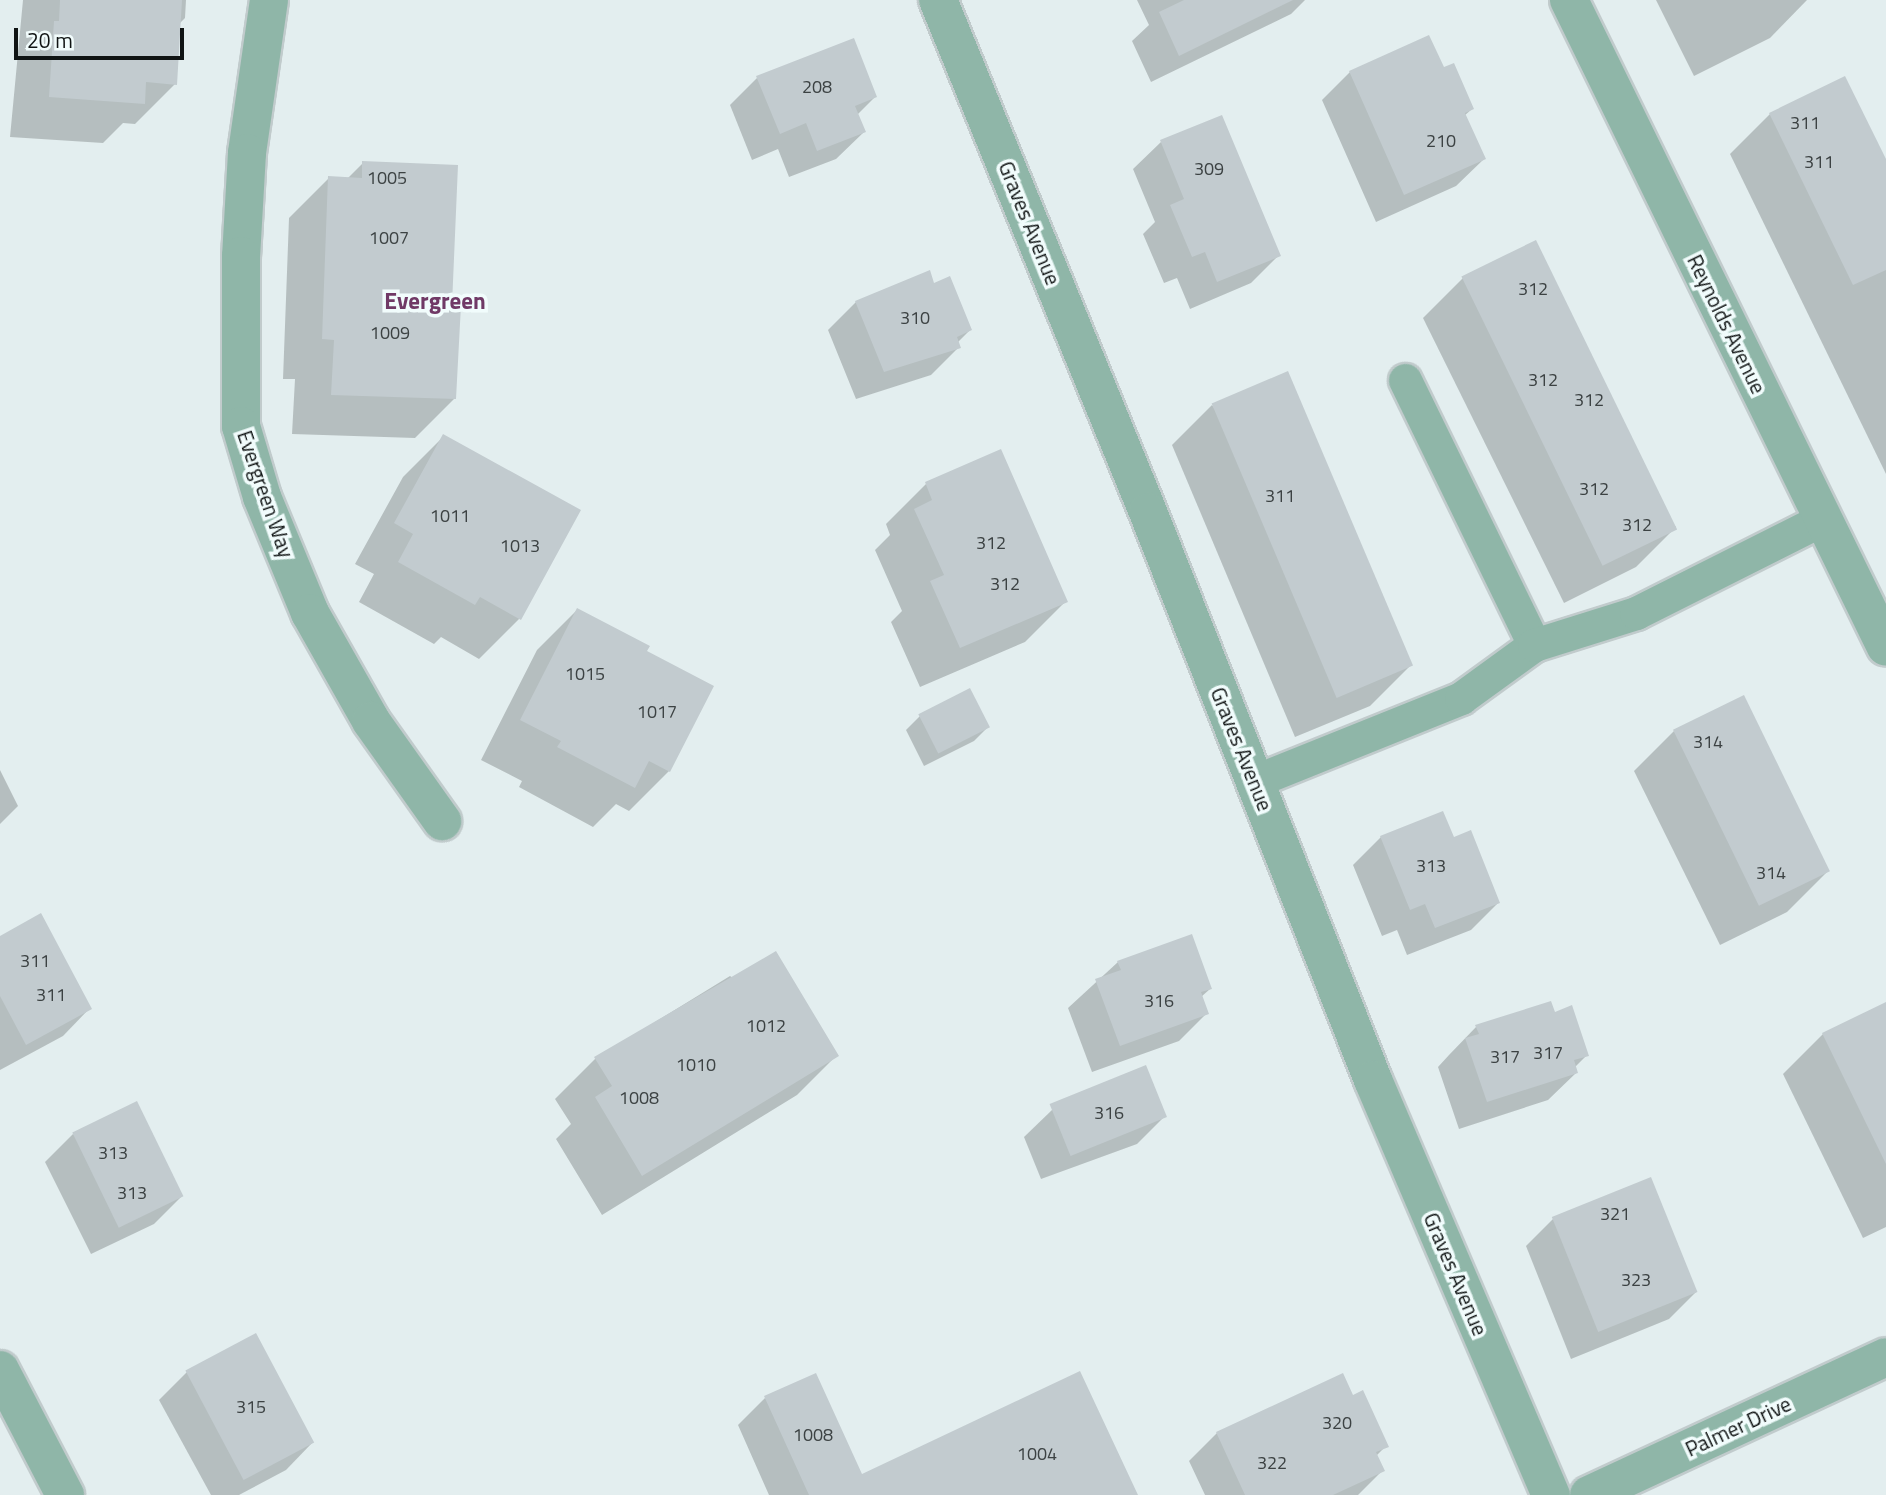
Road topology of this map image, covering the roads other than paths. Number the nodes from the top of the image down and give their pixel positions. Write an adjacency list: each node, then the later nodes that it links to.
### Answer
1 (269, 0): 9 (street, Evergreen Way)
2 (938, 0): 8 (street, Graves Avenue)
3 (1569, 0): 5 (street, Reynolds Avenue)
4 (1405, 380): 6 (lane)
5 (1823, 519): 6 (lane); 7 (street, Reynolds Avenue)
6 (1534, 645): 8 (lane)
7 (1886, 647)
8 (1255, 781): 13 (street, Graves Avenue)
9 (442, 821)
10 (1886, 1357): 14 (street, Palmer Drive)
11 (0, 1370): 12 (street)
12 (65, 1495)
13 (1551, 1495)
14 (1590, 1495)

